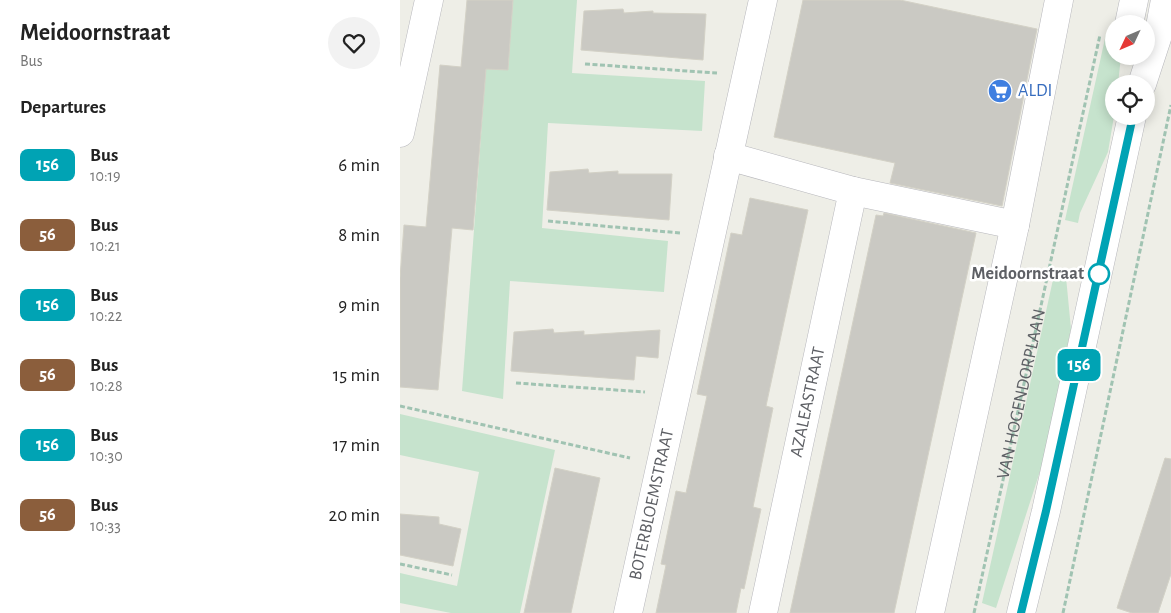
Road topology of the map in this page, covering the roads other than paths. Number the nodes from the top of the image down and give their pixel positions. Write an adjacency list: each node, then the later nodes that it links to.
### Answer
1 (429, 0): 9 (street)
2 (763, 0): 10 (street, BOTERBLOEMSTRAAT)
3 (1059, 0): 12 (street)
4 (1134, 0): 6 (street)
5 (1164, 0): 7 (street)
6 (1131, 15)
7 (1145, 75)
8 (1130, 125): 16 (street)
9 (400, 133)
10 (728, 156): 11 (street); 13 (street, BOTERBLOEMSTRAAT)
11 (853, 191): 12 (street); 14 (street, AZALEASTRAAT)
12 (1015, 225): 15 (street)
13 (628, 613)
14 (763, 613)
15 (930, 613)
16 (1021, 613)

